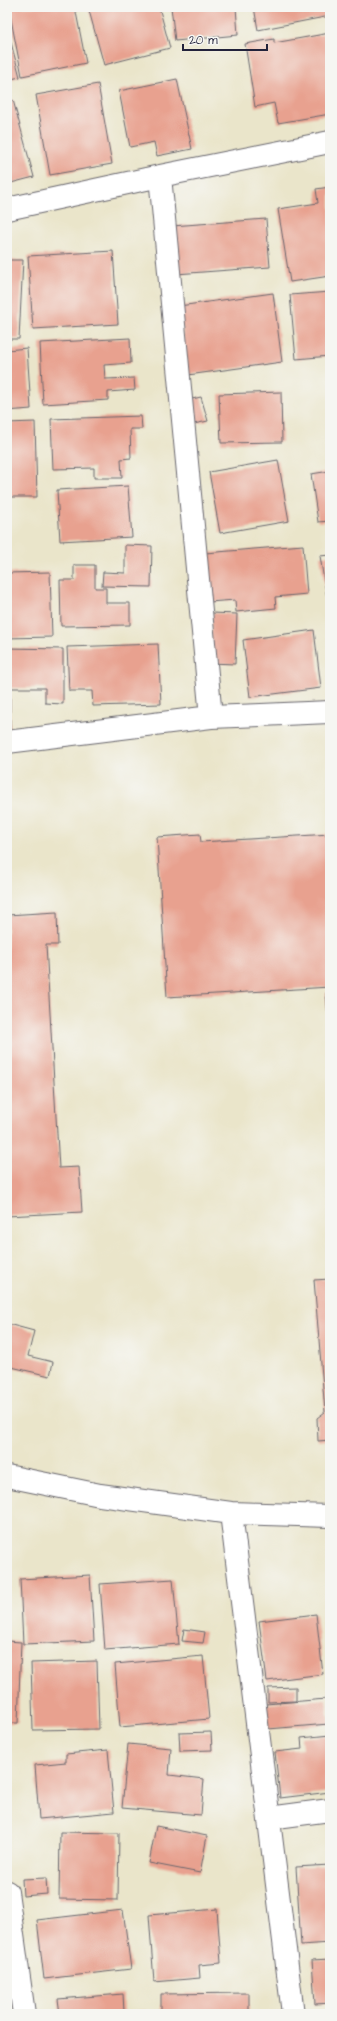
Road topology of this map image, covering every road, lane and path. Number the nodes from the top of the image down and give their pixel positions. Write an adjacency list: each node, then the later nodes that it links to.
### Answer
1 (330, 142): 2 (street)
2 (160, 176): 3 (street); 5 (street)
3 (7, 209)
4 (330, 712): 5 (street)
5 (211, 717): 6 (street)
6 (7, 742)
7 (7, 1476): 8 (street)
8 (231, 1513): 9 (street); 11 (street)
9 (330, 1516)
10 (330, 1810): 11 (street)
11 (269, 1818): 14 (street)
12 (7, 1892): 13 (street)
13 (24, 2014)
14 (293, 2014)

